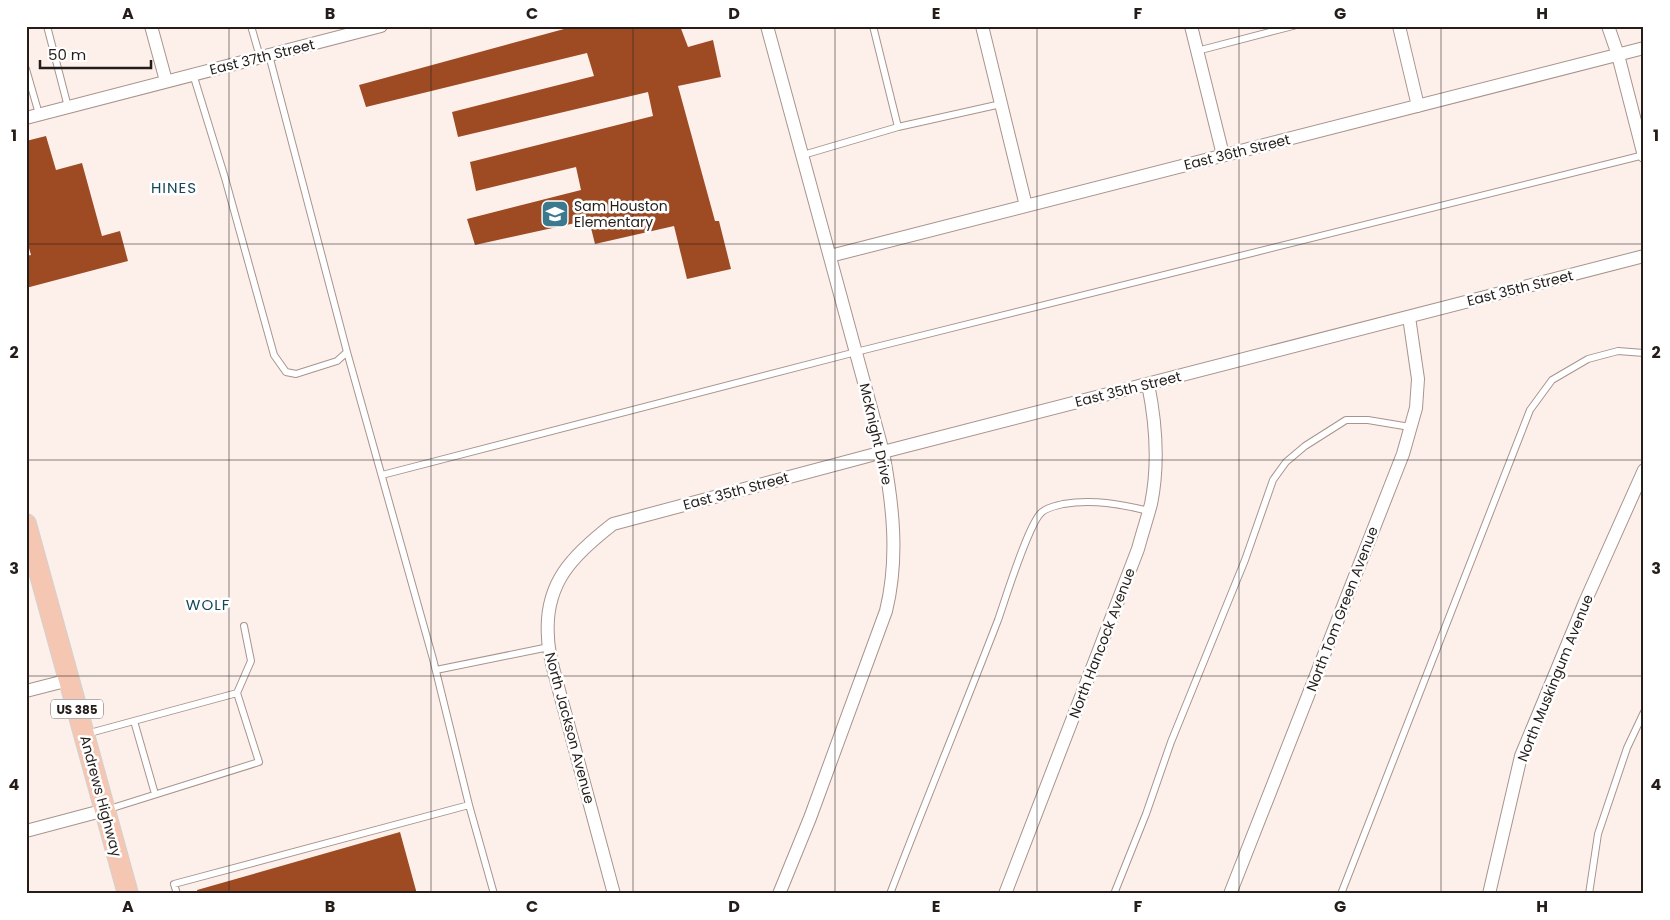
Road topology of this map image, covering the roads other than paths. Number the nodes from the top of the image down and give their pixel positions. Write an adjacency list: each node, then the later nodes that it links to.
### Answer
1 (47, 26): 22 (lane)
2 (151, 26): 19 (street)
3 (251, 26): 16 (lane)
4 (381, 26): 12 (street, East 37th Street)
5 (767, 26): 26 (street, McKnight Drive)
6 (873, 26): 24 (lane)
7 (982, 26): 20 (street)
8 (1191, 26): 14 (street)
9 (1291, 26): 14 (lane)
10 (1399, 26): 21 (street)
11 (1608, 26): 15 (street)
12 (354, 30): 16 (street, East 37th Street)
13 (1644, 48): 15 (street, East 36th Street)
14 (1197, 51): 27 (street)
15 (1618, 55): 21 (street, East 36th Street); 25 (street)
16 (264, 56): 18 (street, East 37th Street); 32 (lane)
17 (26, 69): 23 (lane)
18 (193, 74): 19 (street, East 37th Street); 32 (lane)
19 (166, 81): 22 (street, East 37th Street)
20 (1001, 104): 24 (lane); 28 (street)
21 (1418, 106): 27 (street, East 36th Street)
22 (68, 107): 23 (street, East 37th Street)
23 (32, 116)
24 (898, 127): 26 (lane)
25 (1644, 155): 33 (lane)
26 (803, 156): 29 (street, McKnight Drive)
27 (1223, 156): 28 (street, East 36th Street)
28 (1026, 206): 29 (street, East 36th Street)
29 (830, 256): 33 (street, McKnight Drive)
30 (1644, 256): 31 (street, East 35th Street)
31 (1409, 317): 35 (street, East 35th Street); 36 (street, North Tom Green Avenue)
32 (347, 352): 39 (lane)
33 (856, 352): 37 (street, McKnight Drive); 39 (lane)
34 (1644, 353): 65 (lane)
35 (1148, 384): 37 (street, East 35th Street); 40 (street, North Hancock Avenue)
36 (1410, 427): 63 (lane); 64 (street, North Tom Green Avenue)
37 (883, 452): 42 (street, East 35th Street); 60 (street, McKnight Drive)
38 (1644, 470): 66 (street, North Muskingum Avenue)
39 (382, 475): 45 (lane)
40 (1149, 511): 61 (lane); 62 (street, North Hancock Avenue)
41 (26, 524): 46 (main road, Andrews Highway / US 385)
42 (612, 524): 44 (street, North Jackson Avenue)
43 (244, 626): 48 (lane)
44 (549, 647): 45 (lane); 59 (street, North Jackson Avenue)
45 (436, 670): 53 (lane)
46 (69, 680): 47 (street); 51 (main road, Andrews Highway / US 385)
47 (26, 691)
48 (237, 693): 50 (lane); 52 (lane)
49 (1644, 712): 67 (lane)
50 (134, 721): 51 (lane); 52 (lane)
51 (84, 734): 54 (main road, Andrews Highway / US 385)
52 (156, 794): 54 (lane)
53 (469, 805): 57 (lane); 58 (lane)
54 (105, 810): 55 (street); 56 (main road, Andrews Highway / US 385)
55 (26, 831)
56 (128, 894)
57 (177, 894)
58 (494, 894)
59 (614, 894)
60 (779, 894)
61 (890, 894)
62 (1005, 894)
63 (1114, 894)
64 (1230, 894)
65 (1341, 894)
66 (1489, 894)
67 (1589, 894)

